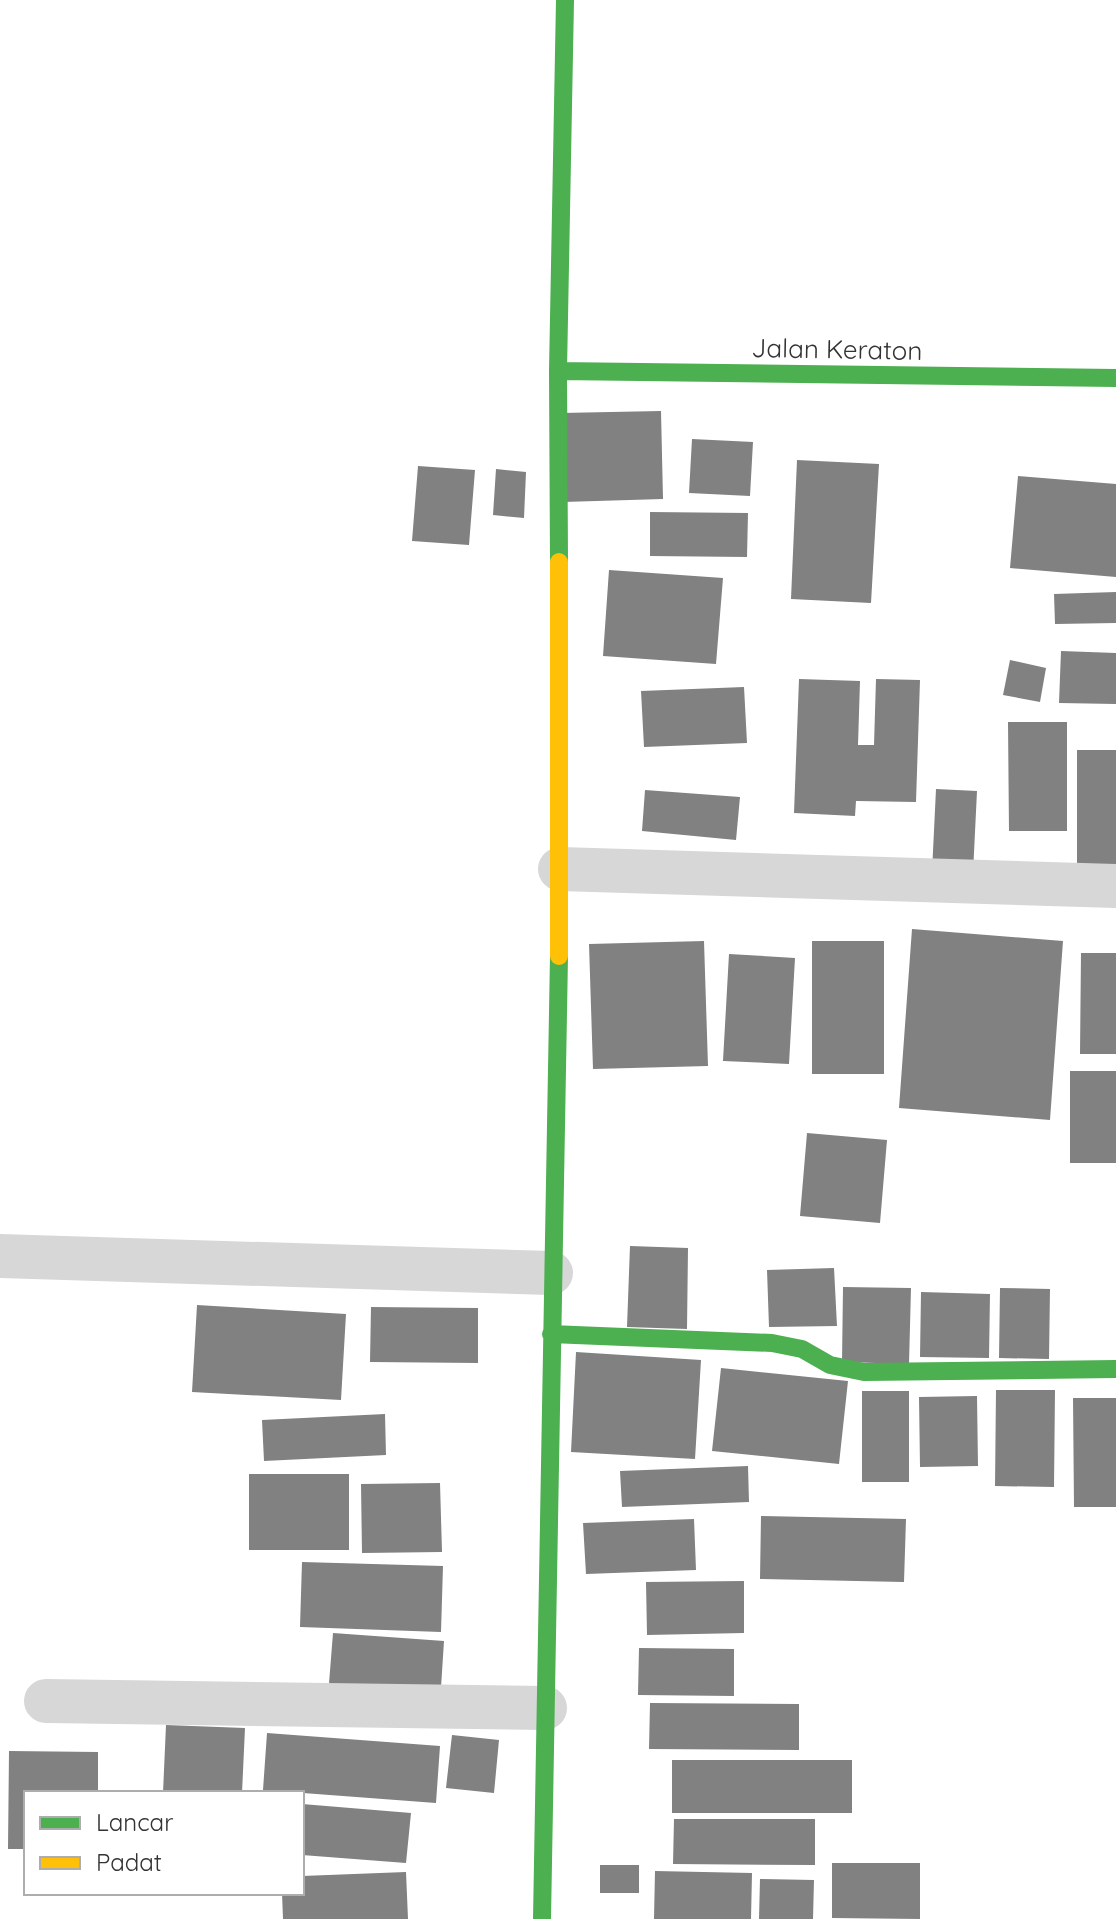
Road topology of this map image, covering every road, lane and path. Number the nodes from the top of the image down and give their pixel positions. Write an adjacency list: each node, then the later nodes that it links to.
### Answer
1 (565, 0): 2 (street)
2 (558, 371): 3 (street, Jalan Keraton); 4 (street)
3 (1116, 378)
4 (560, 869): 5 (street); 7 (street)
5 (1116, 886)
6 (0, 1256): 7 (street)
7 (551, 1273): 8 (street)
8 (551, 1334): 9 (street); 11 (street)
9 (1116, 1369)
10 (46, 1701): 11 (street)
11 (545, 1708): 12 (street)
12 (542, 1919)

